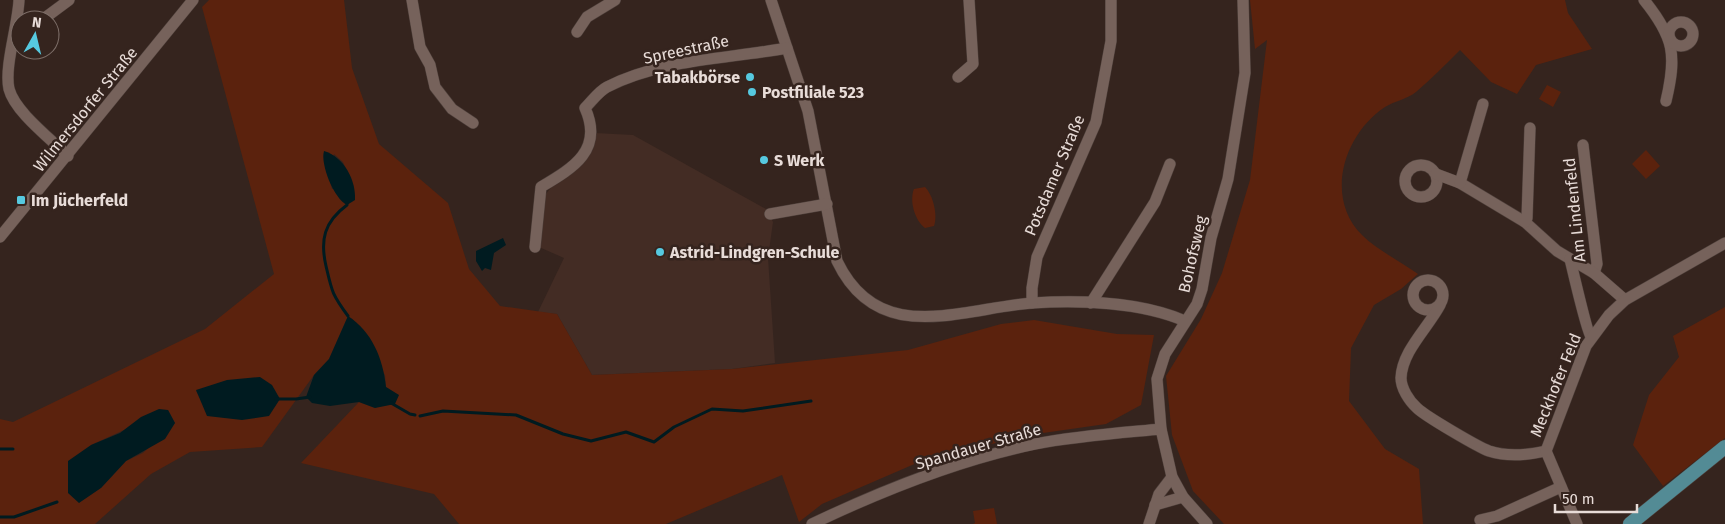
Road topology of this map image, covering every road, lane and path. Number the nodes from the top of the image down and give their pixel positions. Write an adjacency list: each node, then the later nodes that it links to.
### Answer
1 (69, 0): 10 (street)
2 (193, 0): 20 (street, Wilmersdorfer Straße)
3 (412, 0): 17 (street)
4 (615, 0): 11 (street)
5 (771, 0): 12 (street)
6 (969, 0): 14 (street)
7 (1112, 0): 33 (street, Potsdamer Straße)
8 (1243, 0): 36 (street, Bohofsweg)
9 (1644, 0): 15 (street)
10 (56, 10)
11 (577, 32)
12 (787, 48): 24 (street); 29 (street, Spreestraße)
13 (11, 60): 20 (street)
14 (958, 77)
15 (1666, 101)
16 (1483, 104): 23 (street)
17 (473, 123)
18 (1530, 128): 26 (street)
19 (1584, 145): 31 (street, Am Lindenfeld)
20 (68, 156): 27 (street, Wilmersdorfer Straße)
21 (1170, 164): 34 (street)
22 (1436, 174): 23 (street, Am Lindenfeld)
23 (1460, 183): 26 (street, Am Lindenfeld)
24 (827, 204): 25 (street); 33 (street)
25 (770, 214)
26 (1525, 222): 30 (street, Am Lindenfeld)
27 (0, 237)
28 (1725, 244): 32 (street, Meckhofer Feld)
29 (535, 247)
30 (1570, 259): 31 (street, Am Lindenfeld); 37 (street, Am Lindenfeld)
31 (1594, 273): 32 (street, Am Lindenfeld)
32 (1625, 300): 37 (street, Meckhofer Feld)
33 (1032, 303): 34 (street)
34 (1091, 303): 36 (street)
35 (1440, 305): 40 (street)
36 (1185, 321): 38 (street, Bohofsweg)
37 (1591, 337): 40 (street, Meckhofer Feld)
38 (1161, 429): 41 (street, Bohofsweg); 46 (street, Spandauer Straße)
39 (1725, 448): 50 (main road)
40 (1546, 451): 42 (street, Meckhofer Feld)
41 (1172, 477): 43 (street, Bohofsweg); 44 (street)
42 (1561, 487): 45 (street); 49 (street, Meckhofer Feld)
43 (1183, 498): 44 (street); 48 (street, Bohofsweg)
44 (1156, 505): 47 (street)
45 (1480, 520)
46 (812, 524)
47 (1149, 524)
48 (1207, 524)
49 (1577, 524)
50 (1630, 524)

